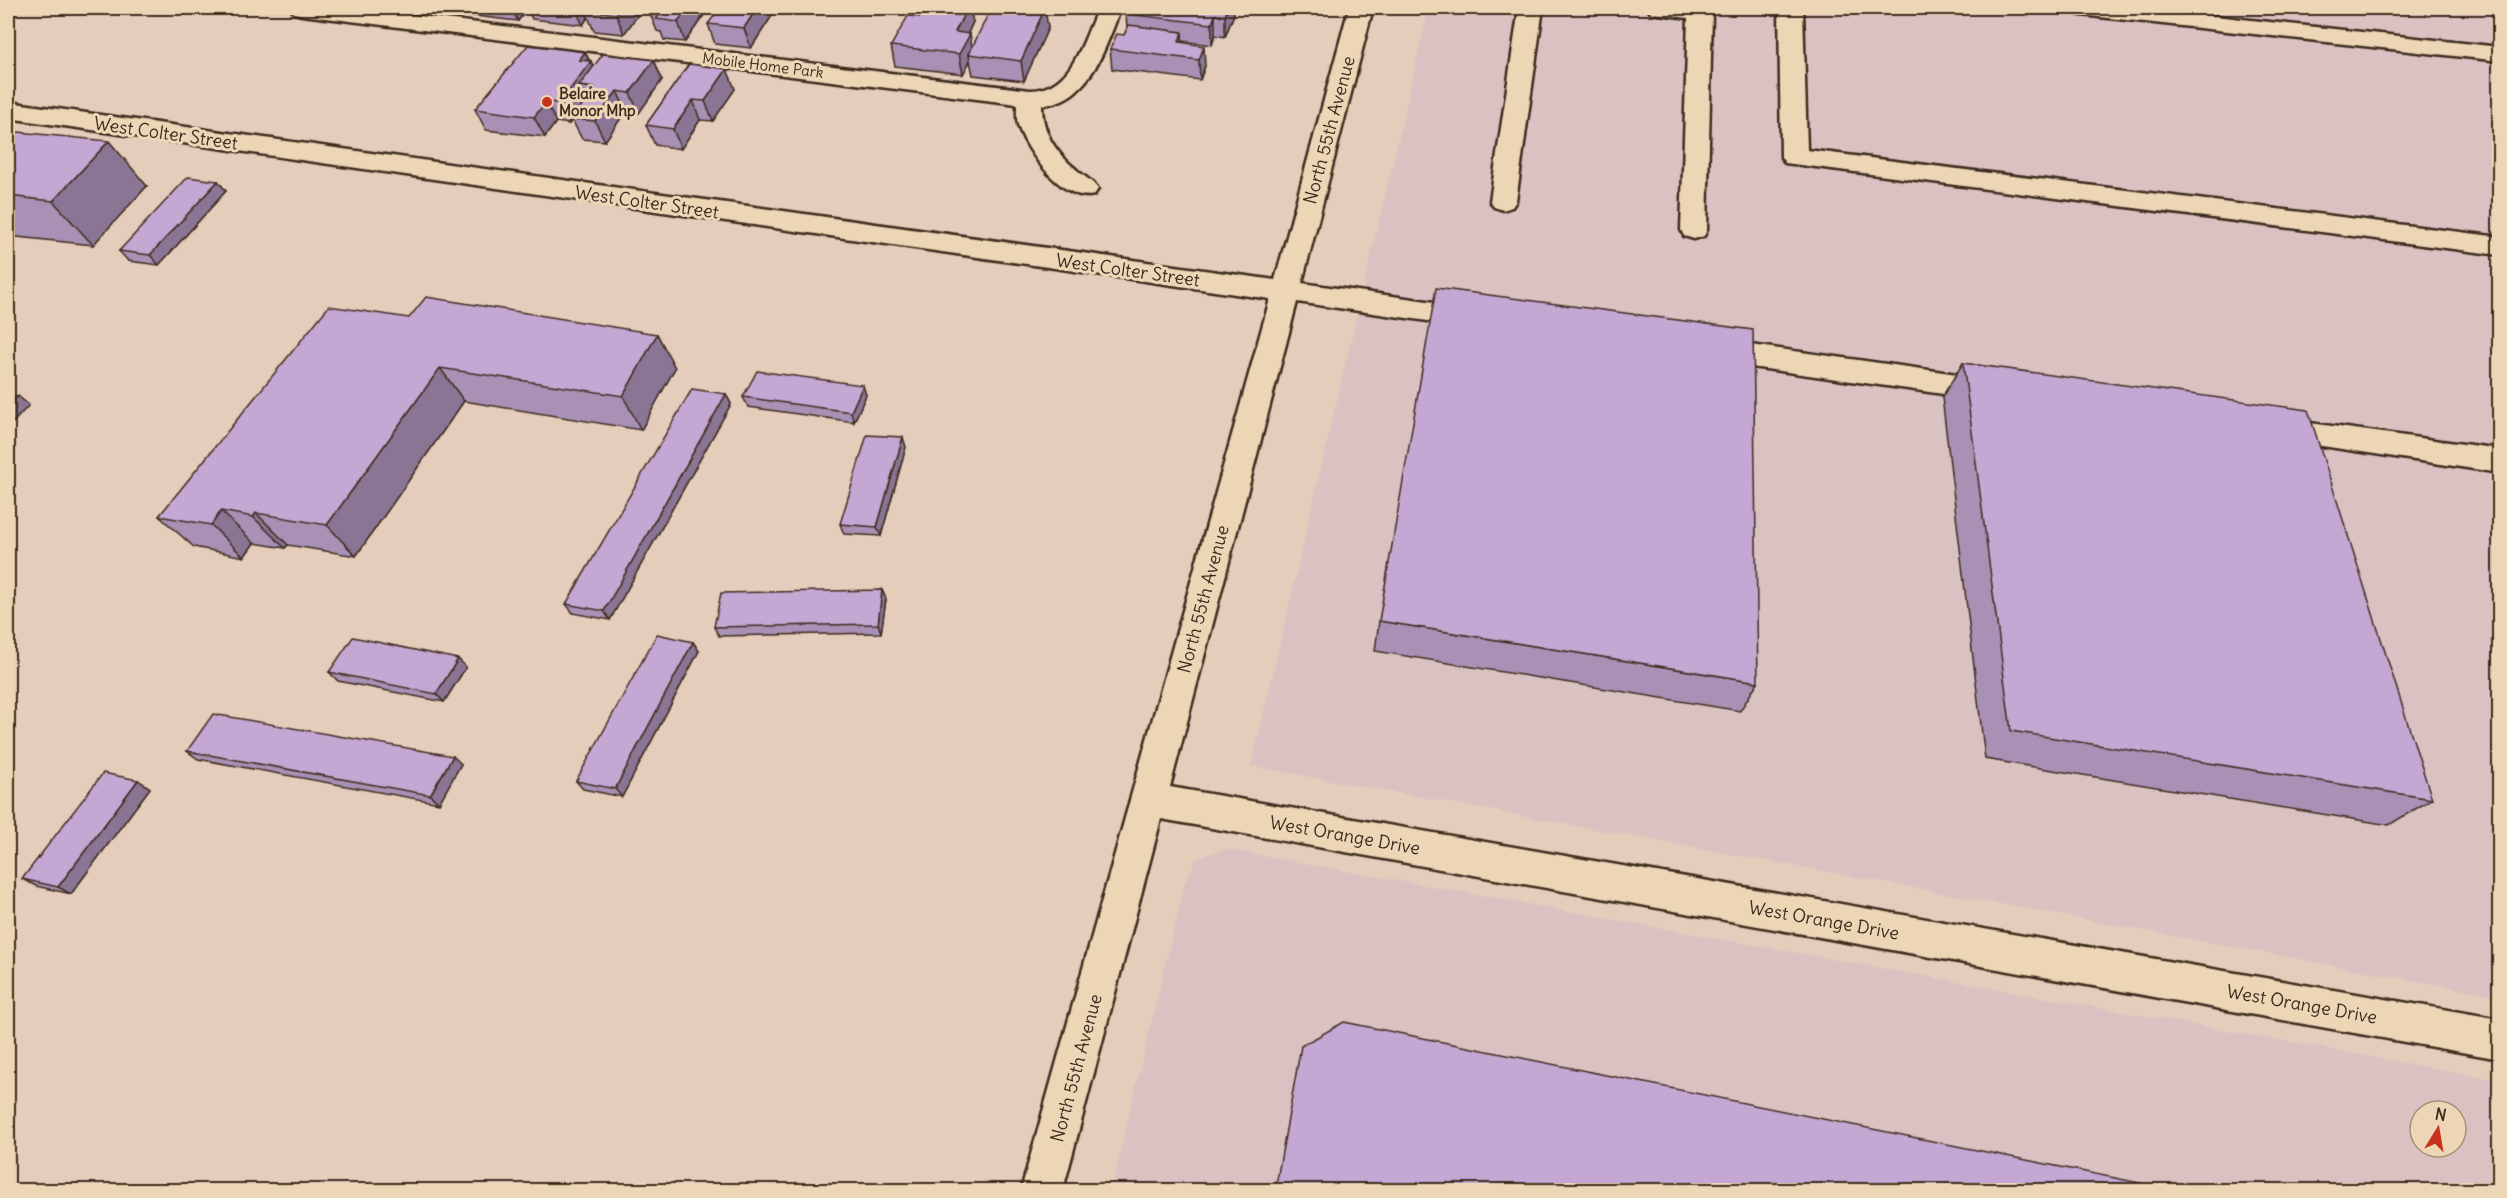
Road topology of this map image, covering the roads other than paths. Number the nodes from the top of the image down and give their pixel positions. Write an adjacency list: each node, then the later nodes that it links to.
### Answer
1 (302, 8): 8 (street, Mobile Home Park)
2 (1109, 8): 10 (street, Mobile Home Park)
3 (1361, 8): 16 (street, North 55th Avenue)
4 (1532, 8): 13 (street)
5 (1659, 8): 14 (street)
6 (1791, 8): 15 (street)
7 (2081, 8): 9 (street)
8 (370, 12): 10 (street, Mobile Home Park)
9 (2499, 54)
10 (1030, 98): 12 (street)
11 (8, 110): 16 (street, West Colter Street)
12 (1085, 189)
13 (1503, 201)
14 (1694, 230)
15 (2499, 246)
16 (1286, 293): 17 (street, West Colter Street); 22 (street, North 55th Avenue)
17 (1502, 322)
18 (1680, 346): 19 (street)
19 (2024, 394)
20 (2250, 426): 21 (street)
21 (2499, 461)
22 (1148, 800): 23 (street, West Orange Drive); 24 (street, North 55th Avenue)
23 (2499, 1039)
24 (1042, 1191)

